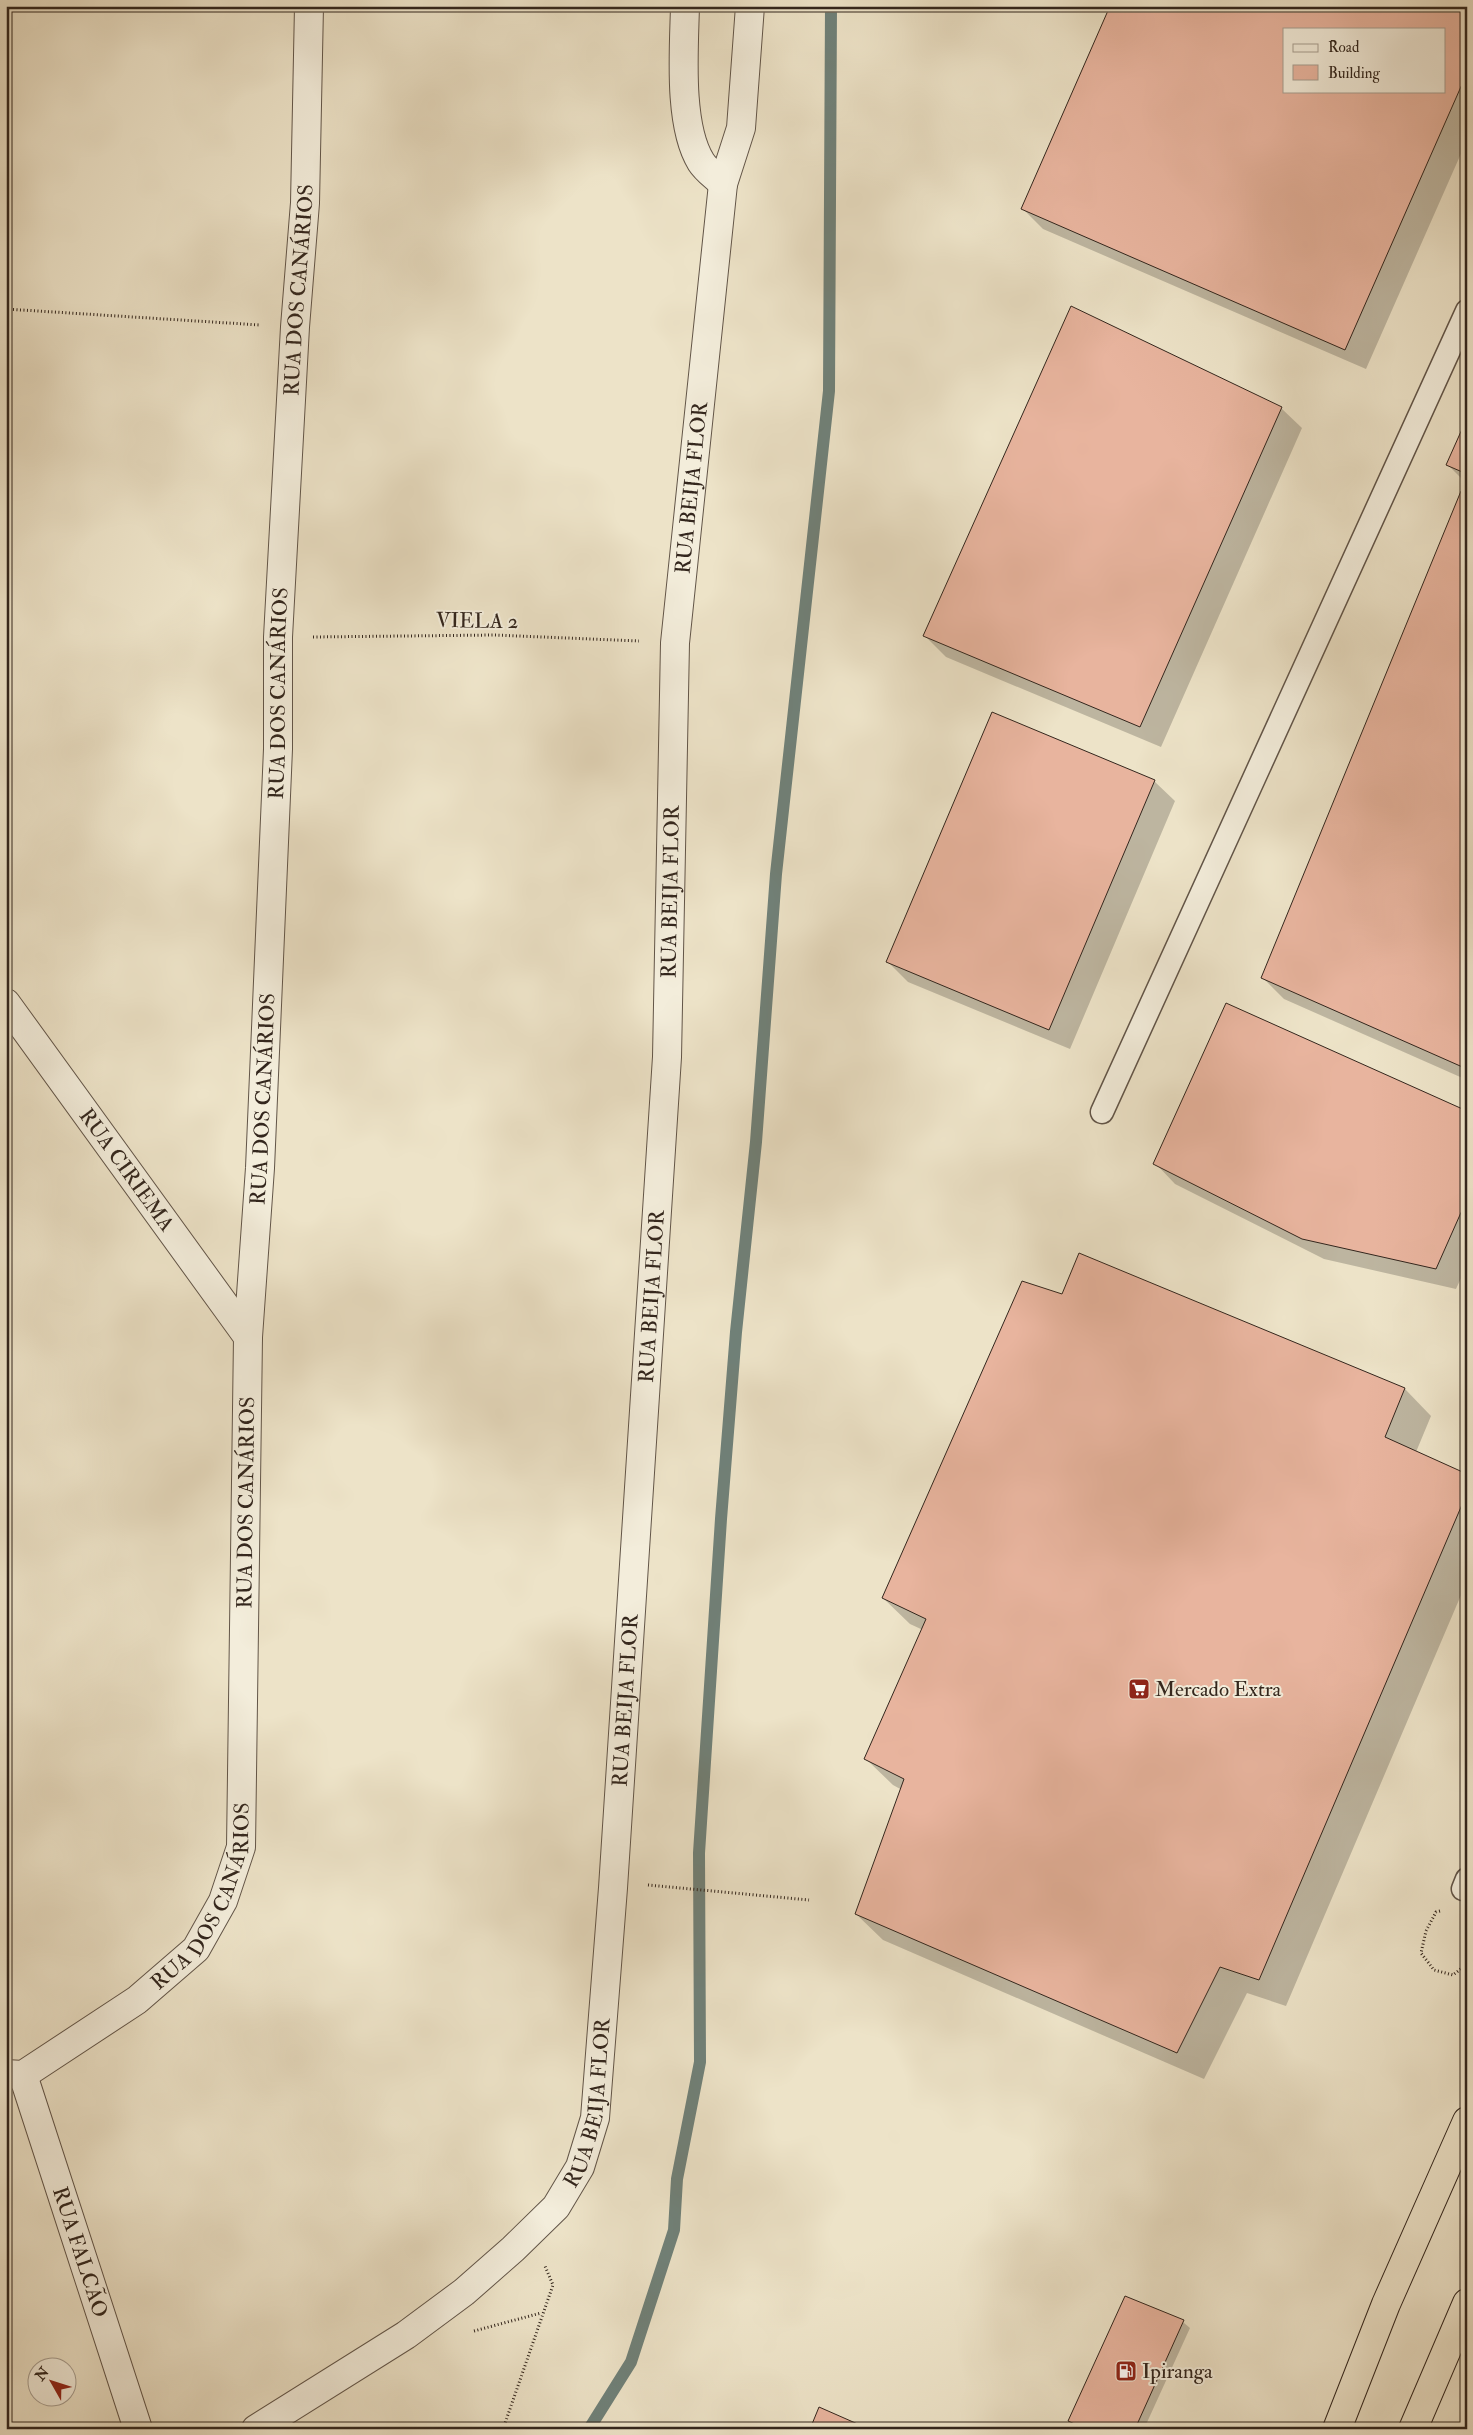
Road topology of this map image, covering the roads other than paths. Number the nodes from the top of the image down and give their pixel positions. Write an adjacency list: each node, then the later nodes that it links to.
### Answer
1 (309, 6): 8 (street, RUA DOS CANÁRIOS)
2 (685, 6): 4 (street)
3 (750, 6): 4 (street, RUA BEIJA FLOR)
4 (723, 184): 13 (street, RUA BEIJA FLOR)
5 (1467, 311): 7 (lane)
6 (6, 1003): 8 (street, RUA CIRIEMA)
7 (1102, 1112)
8 (248, 1336): 9 (street, RUA DOS CANÁRIOS)
9 (15, 2075): 12 (street, RUA FALCÃO)
10 (1467, 2121): 14 (highway)
11 (1467, 2303): 15 (highway)
12 (138, 2429)
13 (256, 2429)
14 (1337, 2429)
15 (1413, 2429)

